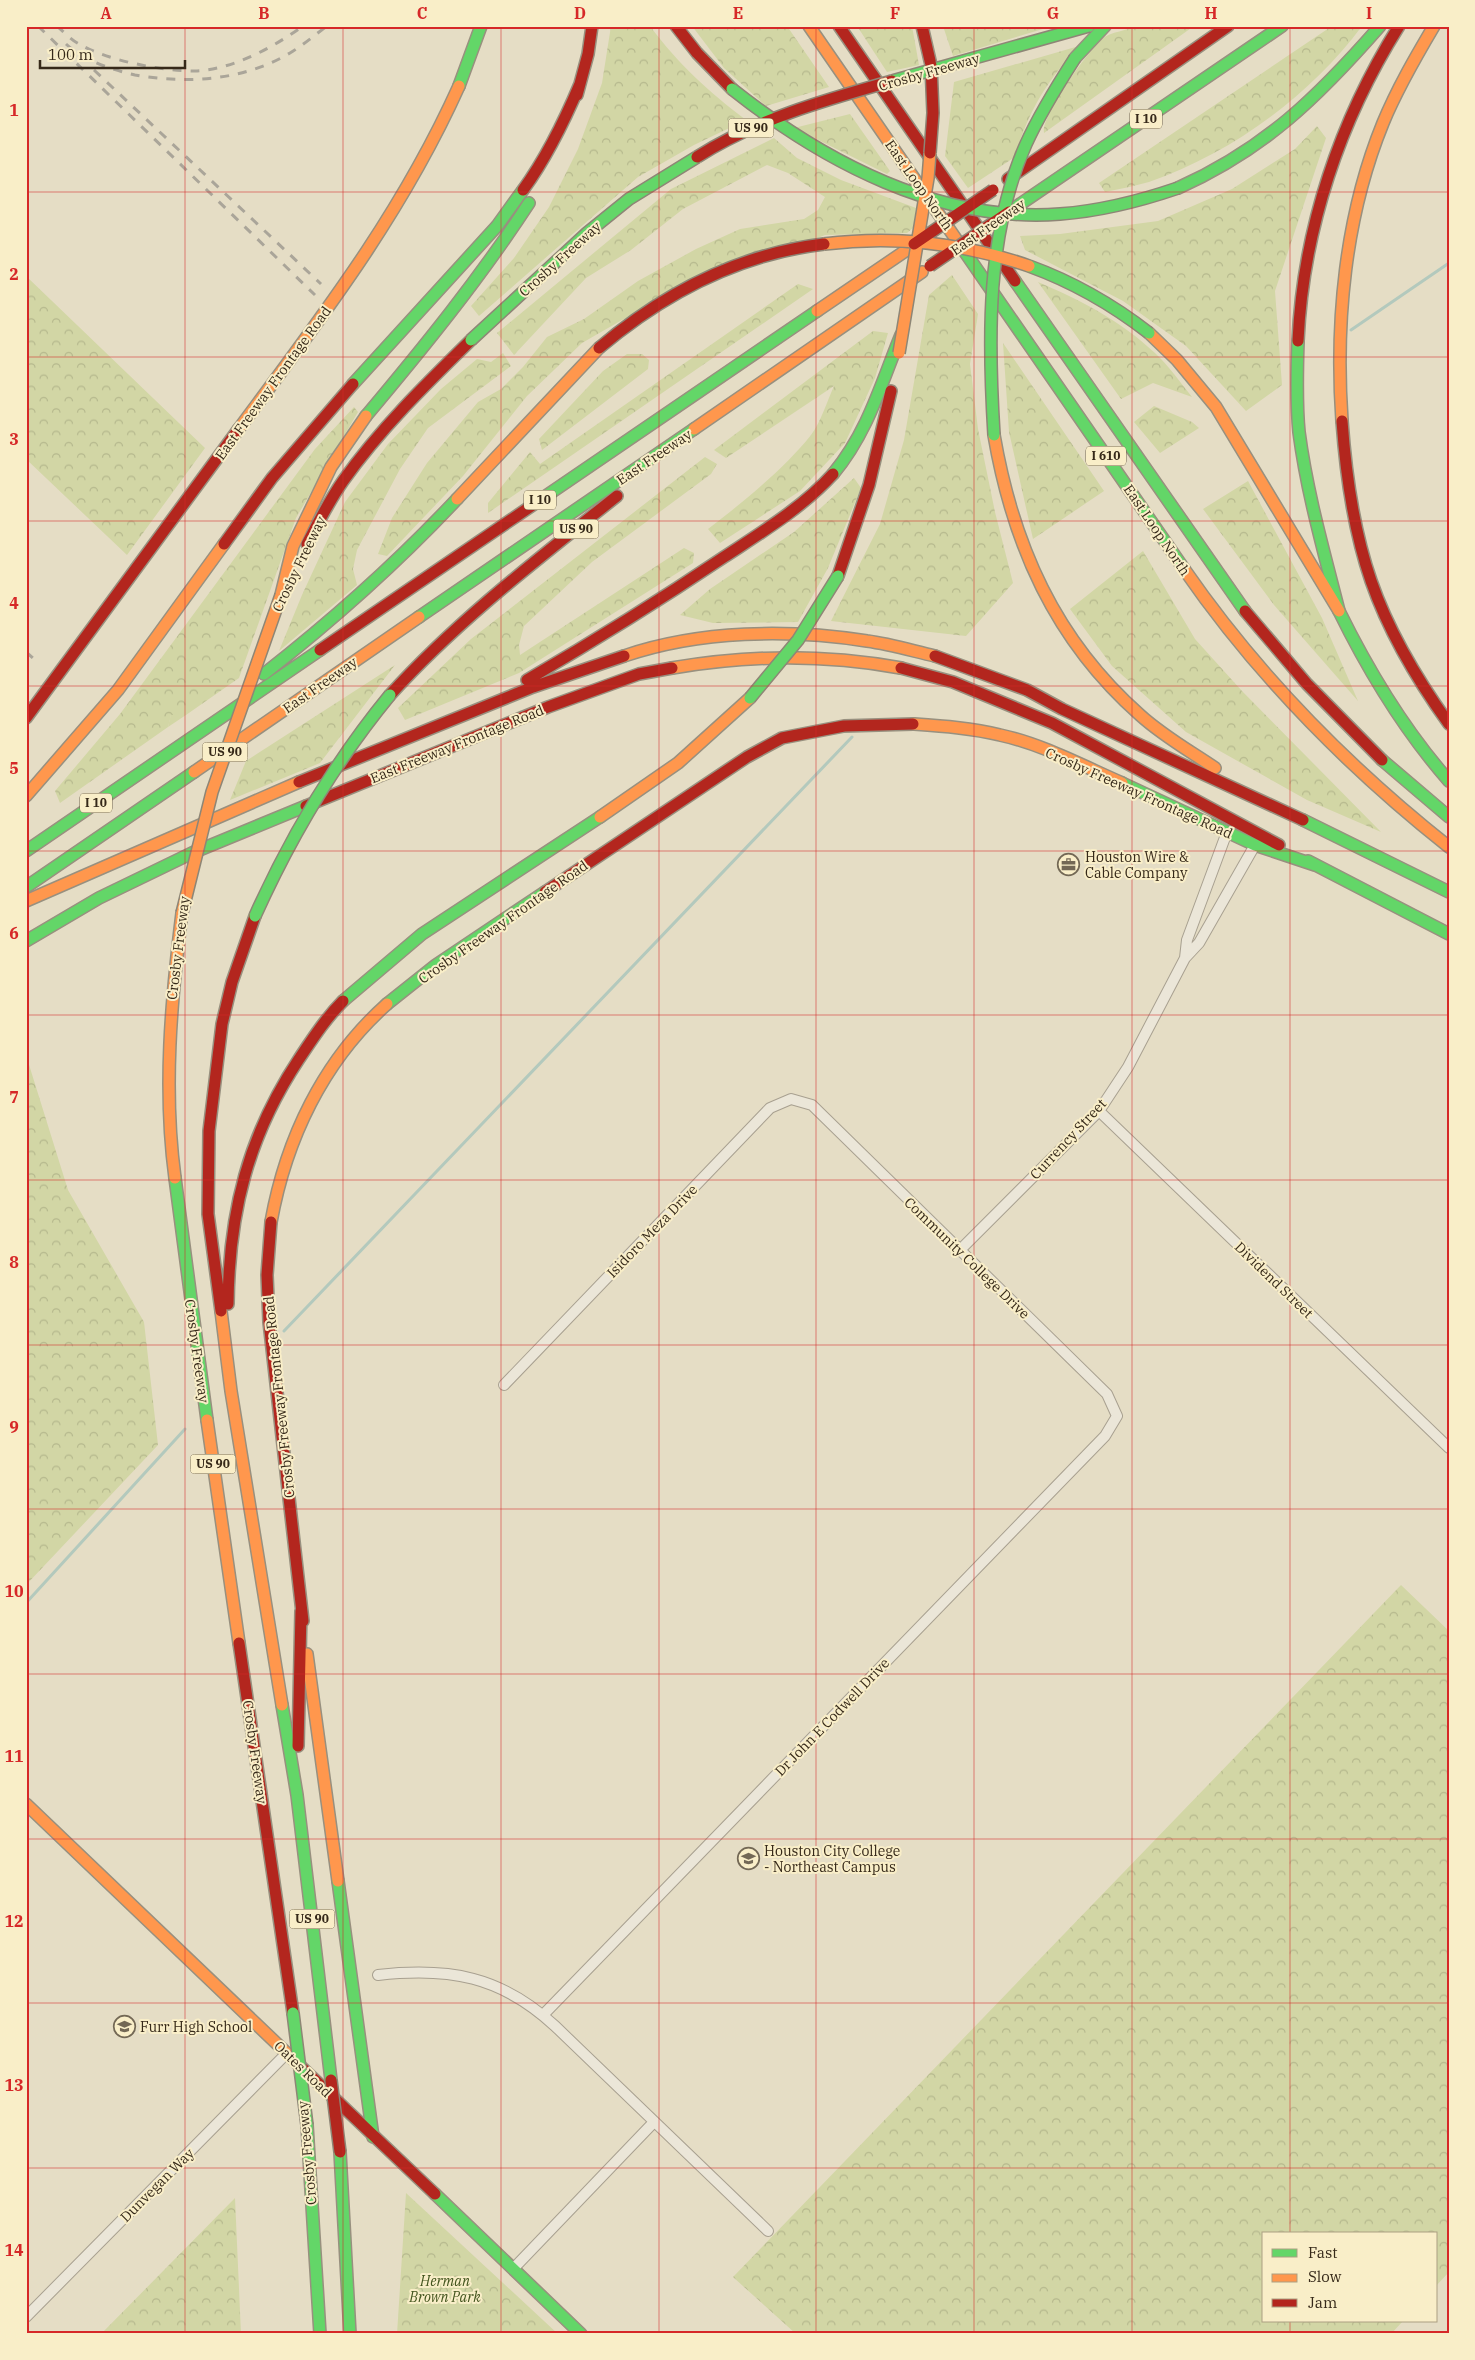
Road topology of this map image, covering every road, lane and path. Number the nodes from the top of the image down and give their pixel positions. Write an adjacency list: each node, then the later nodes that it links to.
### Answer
1 (481, 26): 20 (main road, East Freeway Frontage Road)
2 (592, 26): 14 (main road)
3 (676, 26): 11 (main road, bridge)
4 (809, 26): 29 (main road, East Loop North / I 610)
5 (839, 26): 26 (main road, East Loop North / I 610)
6 (922, 26): 15 (main road, bridge)
7 (1088, 26): 17 (main road, Crosby Freeway / US 90, bridge)
8 (1105, 26): 25 (main road, bridge)
9 (1228, 26): 22 (main road, East Freeway / I 10, bridge)
10 (1282, 26): 16 (main road, East Freeway / I 10, bridge)
11 (1380, 26)
12 (1399, 26): 18 (main road)
13 (1434, 26): 21 (main road)
14 (580, 84): 17 (main road); 24 (main road)
15 (896, 352): 19 (main road); 44 (main road, bridge)
16 (723, 409): 32 (main road, East Freeway / I 10); 44 (main road, Crosby Freeway / US 90, bridge)
17 (298, 549): 58 (main road, Crosby Freeway / US 90, bridge)
18 (1339, 611): 22 (main road, bridge); 23 (main road)
19 (470, 711): 25 (main road); 35 (main road)
20 (26, 718)
21 (1449, 724)
22 (167, 755): 30 (main road, East Freeway / I 10)
23 (1449, 781)
24 (26, 796)
25 (1260, 799): 33 (main road)
26 (1449, 817)
27 (1227, 832): 28 (main road, Crosby Freeway Frontage Road); 34 (street, Currency Street); 47 (main road, Crosby Freeway Frontage Road)
28 (1255, 845): 31 (main road, Crosby Freeway Frontage Road); 36 (street, Currency Street)
29 (1449, 847)
30 (26, 851)
31 (1315, 865): 37 (main road); 38 (main road, East Freeway Frontage Road)
32 (26, 887)
33 (1449, 892)
34 (1203, 898): 36 (street); 39 (street, Currency Street)
35 (26, 901)
36 (1219, 906): 39 (street, Currency Street)
37 (1449, 934)
38 (26, 941)
39 (1185, 958): 41 (street, Currency Street)
40 (812, 1105): 42 (street, Community College Drive); 43 (street, Isidoro Meza Drive)
41 (1099, 1111): 42 (street, Currency Street); 46 (street, Dividend Street)
42 (959, 1251): 45 (street, Community College Drive)
43 (504, 1385)
44 (231, 1391): 48 (main road, Crosby Freeway / US 90)
45 (1117, 1416): 51 (street, Dr John E Codwell Drive)
46 (1449, 1448)
47 (301, 1611): 48 (main road); 54 (main road, Crosby Freeway Frontage Road)
48 (297, 1795): 59 (main road, Crosby Freeway / US 90, bridge)
49 (26, 1804): 52 (main road, Oates Road)
50 (378, 1975): 51 (street)
51 (543, 2015): 53 (street)
52 (287, 2053): 54 (main road, Oates Road); 57 (street, Dunvegan Way)
53 (654, 2122): 55 (street); 56 (street)
54 (373, 2136): 56 (main road, Oates Road)
55 (768, 2231)
56 (513, 2269): 60 (main road, Oates Road)
57 (26, 2317)
58 (320, 2334)
59 (350, 2334)
60 (581, 2334)

